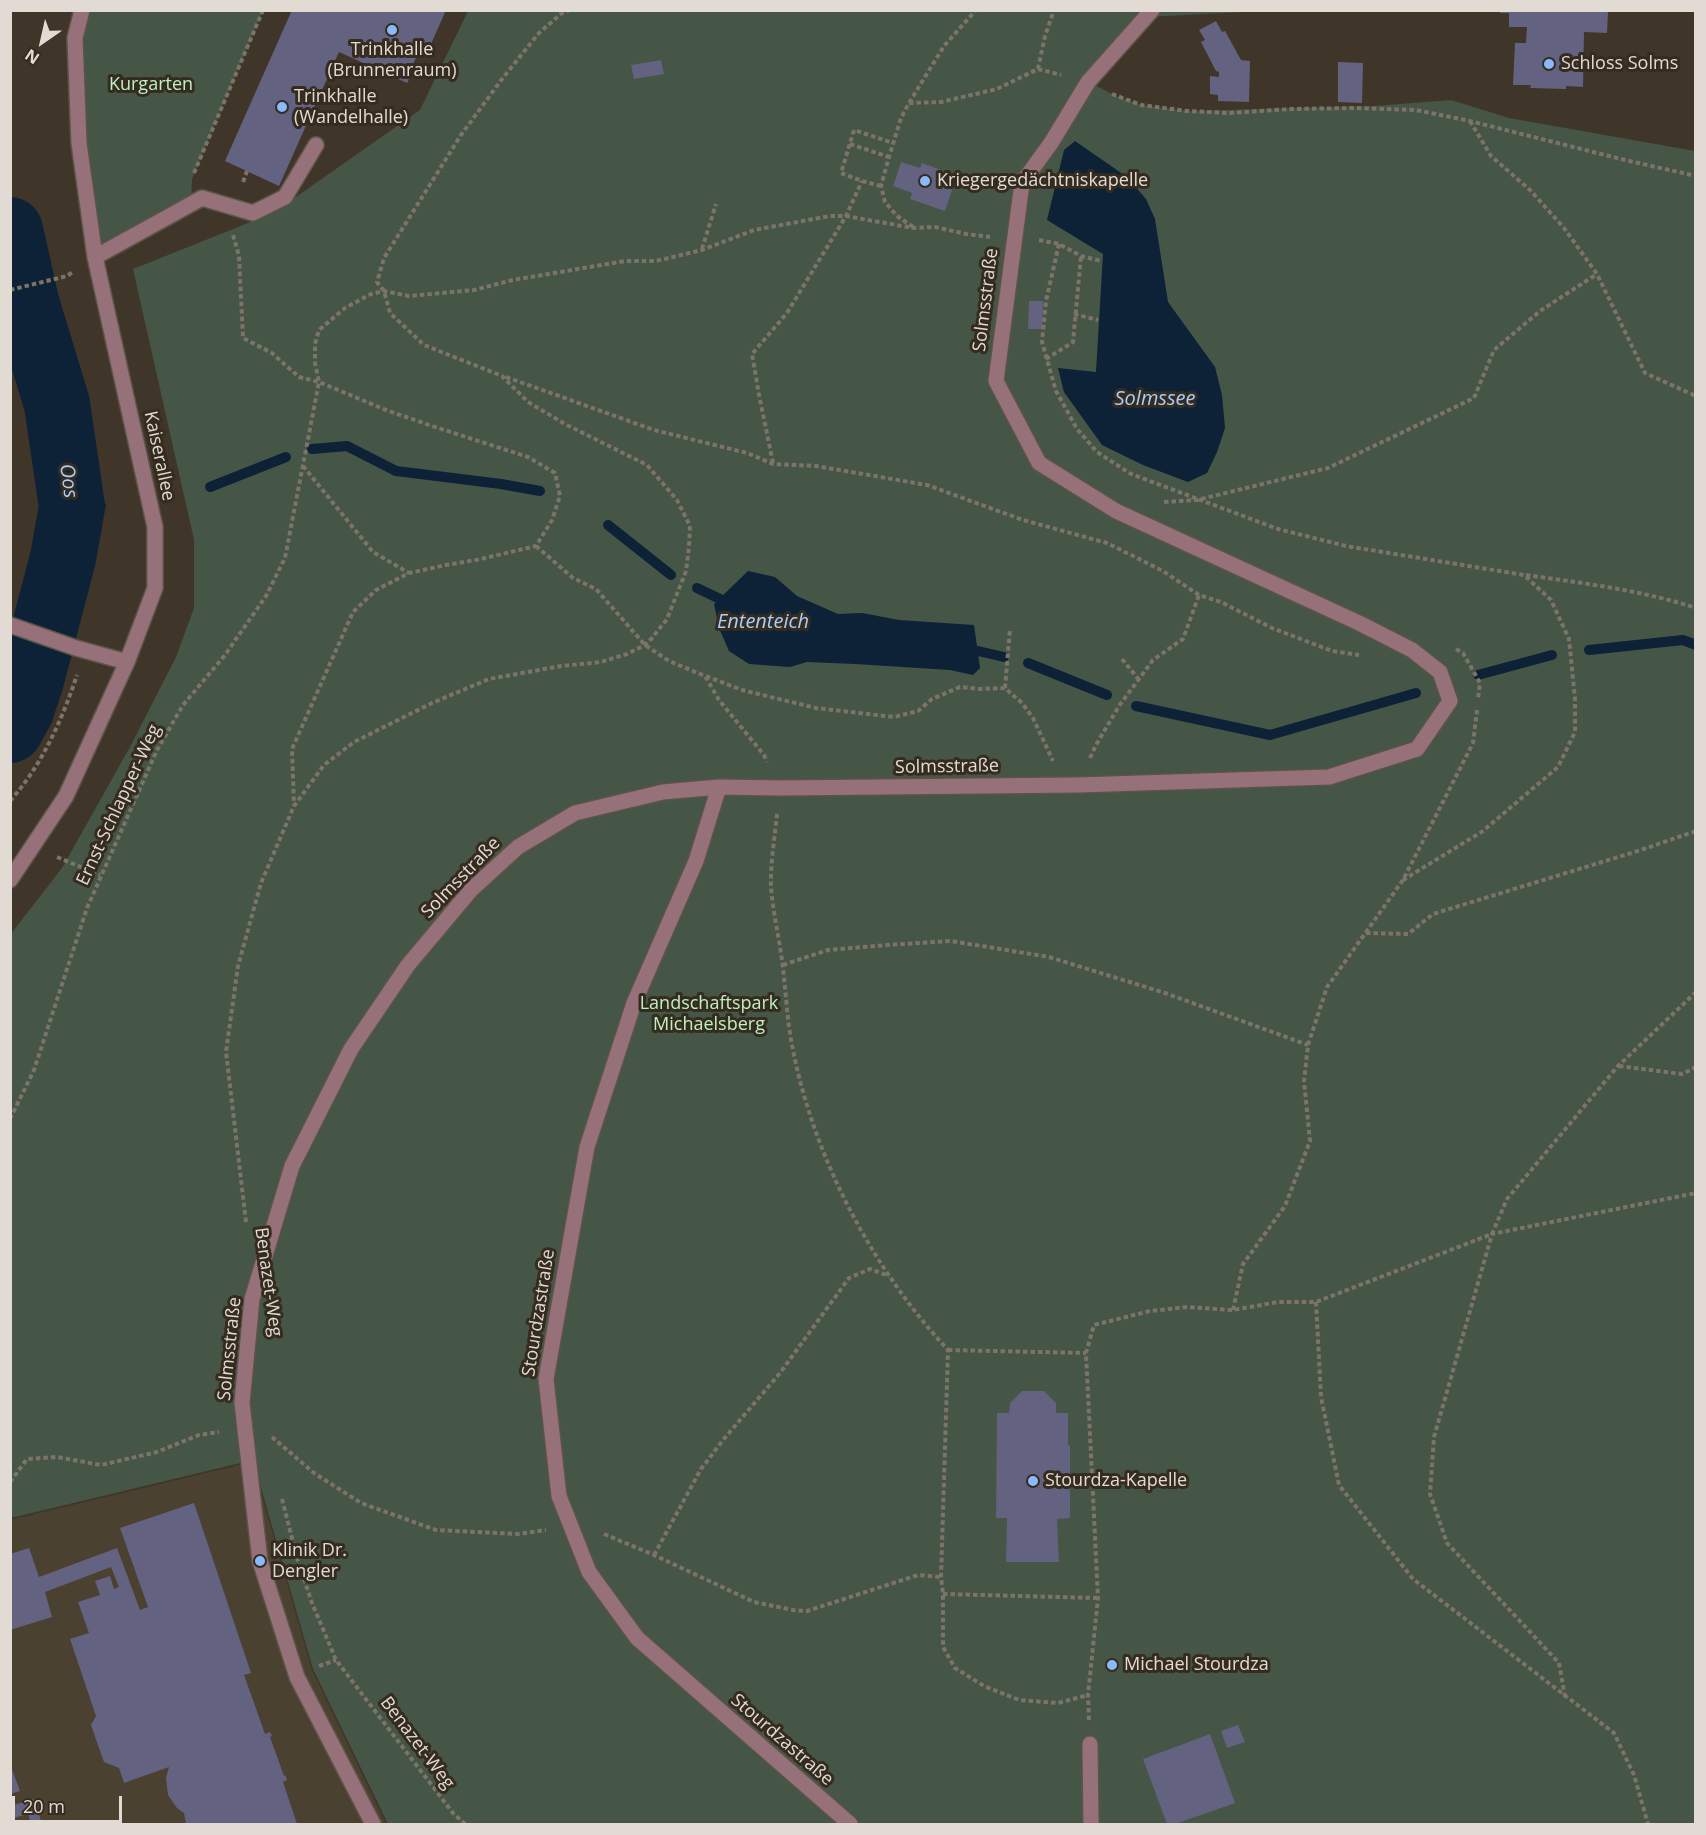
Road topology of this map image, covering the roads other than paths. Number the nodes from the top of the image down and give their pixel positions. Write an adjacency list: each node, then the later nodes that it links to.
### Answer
1 (82, 10): 4 (street, Kaiserallee)
2 (1152, 10): 7 (street, Solmsstraße)
3 (316, 145): 4 (street)
4 (95, 257): 6 (street, Kaiserallee)
5 (13, 625): 6 (street)
6 (127, 662): 8 (street, Kaiserallee)
7 (719, 787): 10 (street, Solmsstraße); 11 (street, Stourdzastraße)
8 (10, 880)
9 (1090, 1744): 12 (street)
10 (373, 1824)
11 (850, 1824)
12 (1091, 1824)

